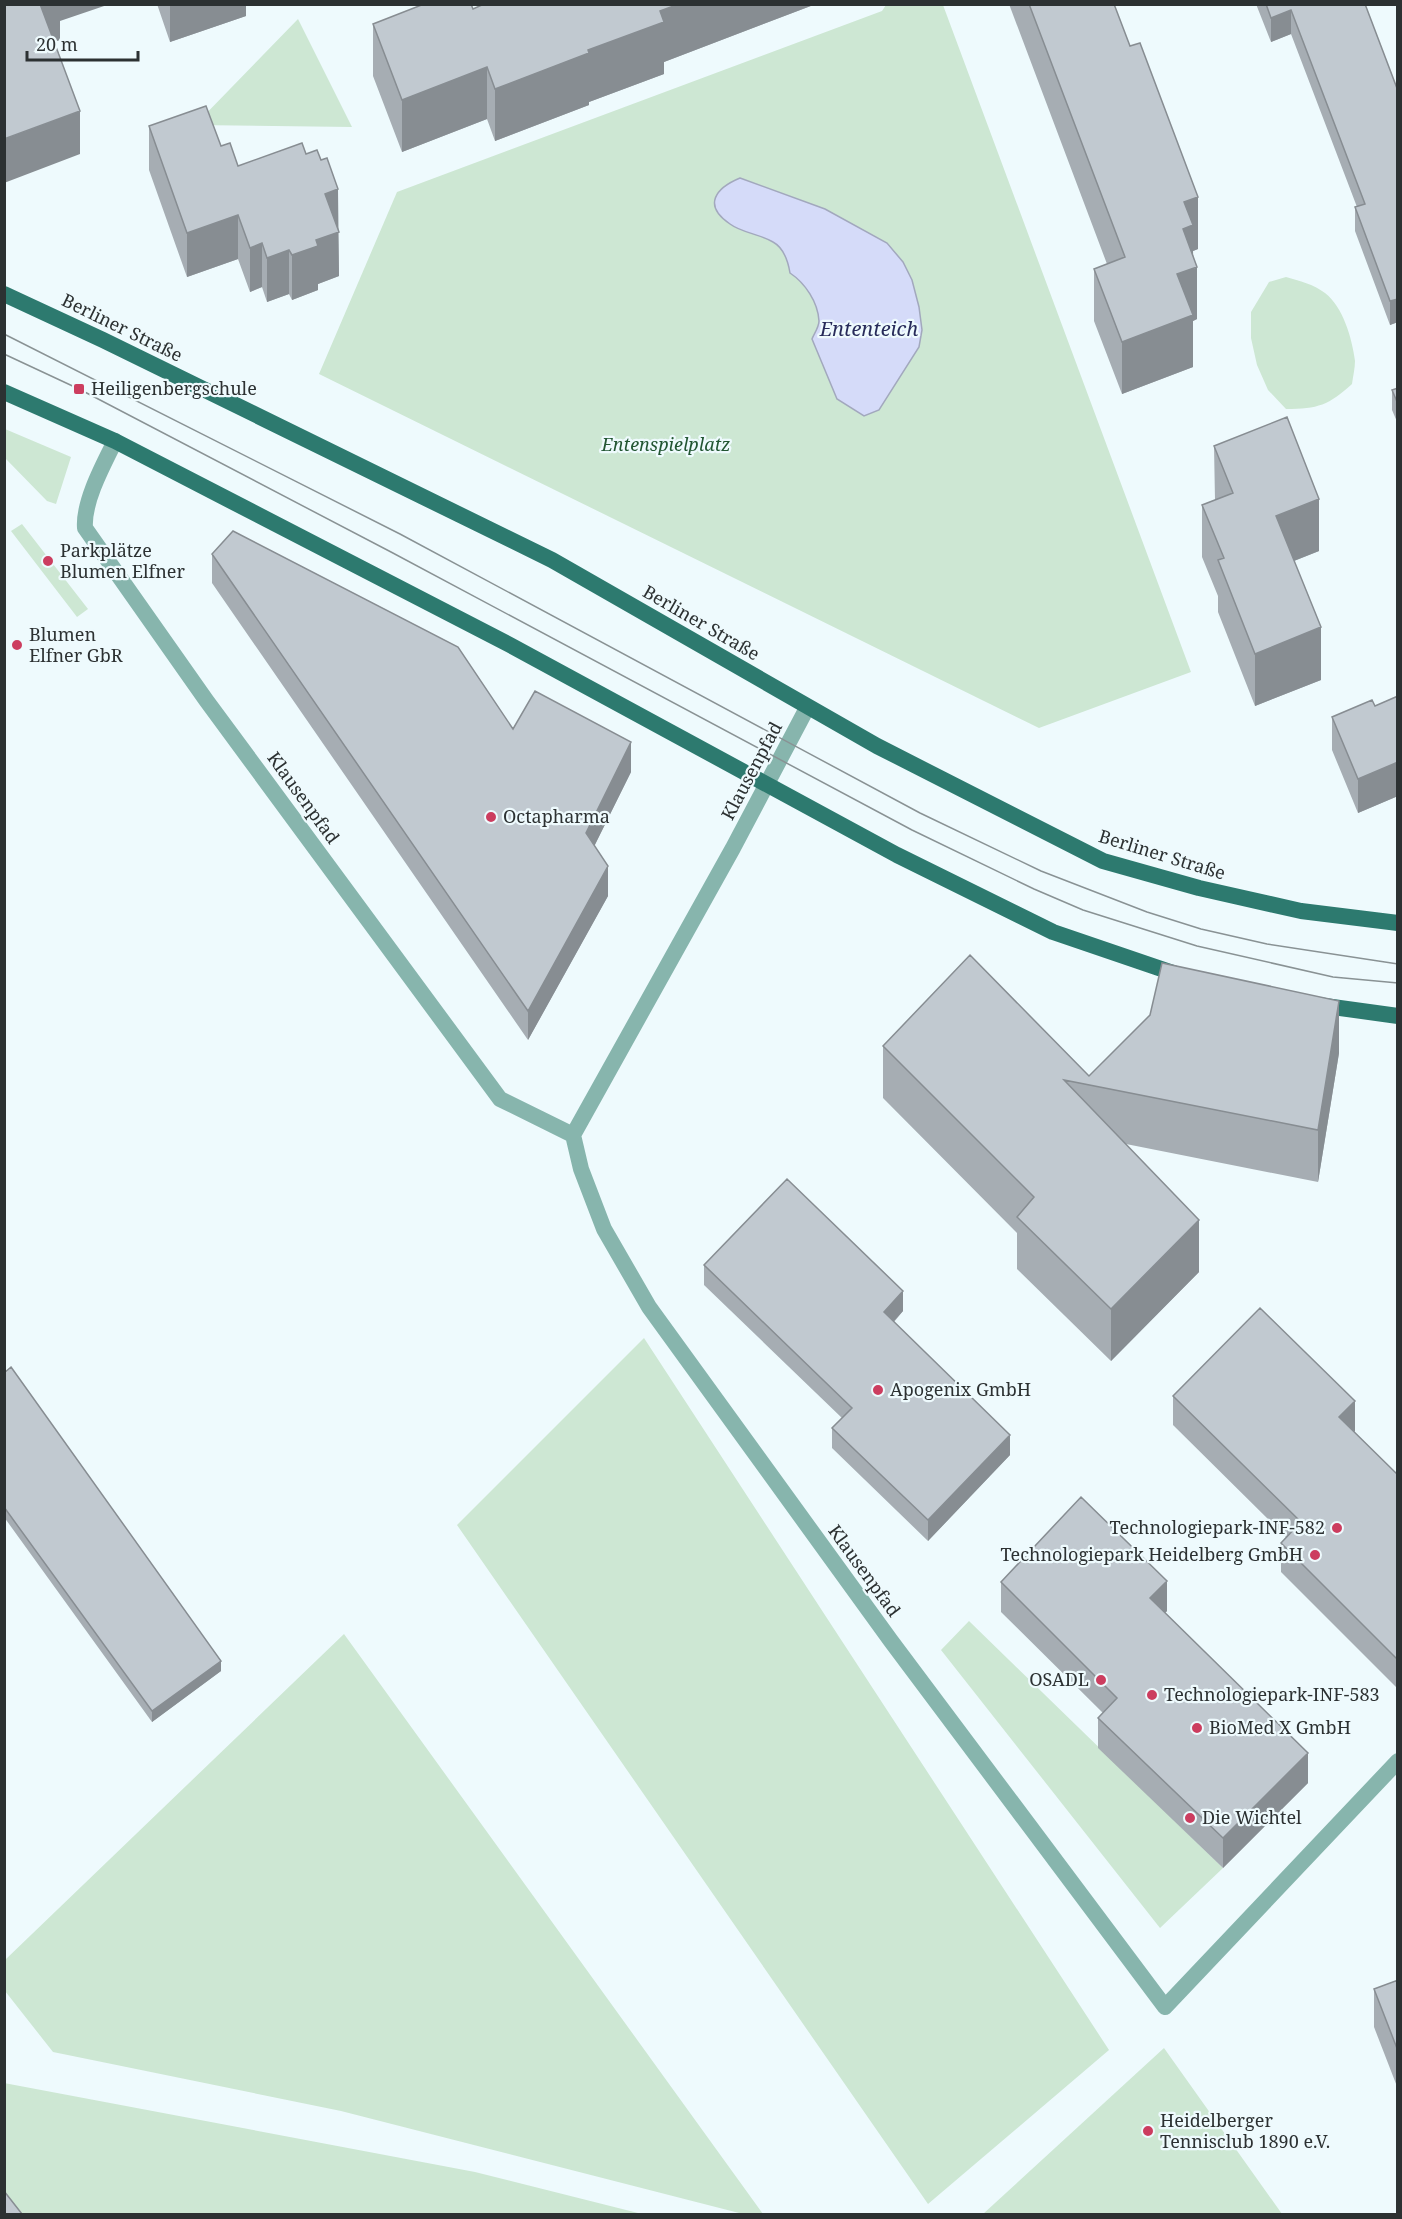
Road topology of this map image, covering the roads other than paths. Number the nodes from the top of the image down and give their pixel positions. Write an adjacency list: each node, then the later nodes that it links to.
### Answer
1 (4, 294): 4 (main road, Berliner Straße)
2 (4, 392): 3 (main road)
3 (115, 441): 5 (main road); 10 (street, Klausenpfad)
4 (807, 708): 5 (street, Klausenpfad); 6 (main road, Berliner Straße)
5 (766, 784): 7 (main road); 10 (street, Klausenpfad)
6 (1398, 923)
7 (1200, 980)
8 (1300, 1002): 9 (main road)
9 (1398, 1016)
10 (573, 1135): 11 (street, Klausenpfad)
11 (1398, 1761)

